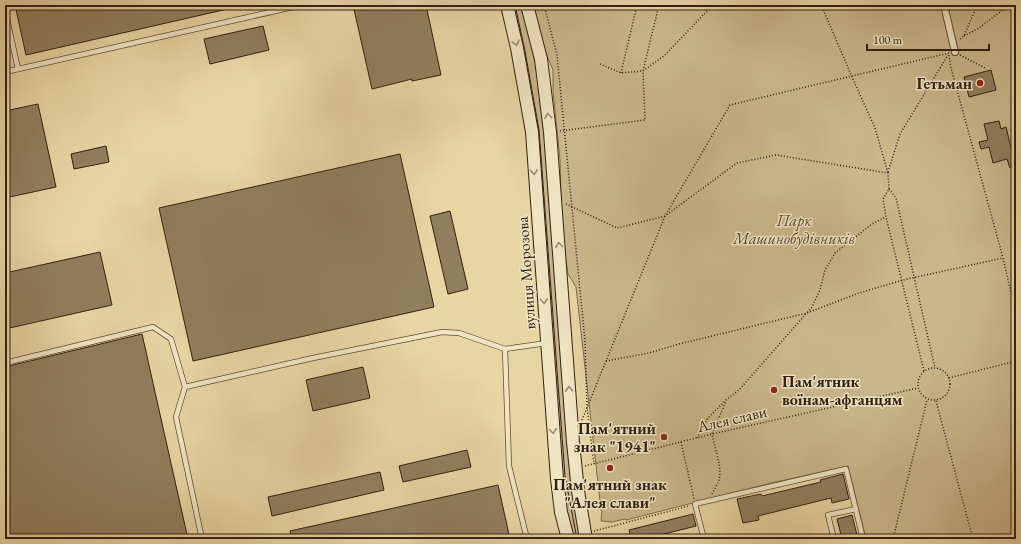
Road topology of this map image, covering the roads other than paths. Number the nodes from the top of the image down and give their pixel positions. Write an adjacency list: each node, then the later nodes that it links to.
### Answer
1 (507, 5): 9 (main road, вулиця Морозова, one-way to 9)
2 (527, 5): 14 (main road, one-way to 2)
3 (944, 5): 6 (street)
4 (293, 7): 7 (lane)
5 (5, 10): 7 (lane)
6 (952, 53)
7 (18, 69): 8 (lane)
8 (5, 72)
9 (547, 343): 10 (lane); 17 (main road, вулиця Морозова, one-way to 17)
10 (505, 349): 12 (lane); 16 (lane)
11 (5, 363): 12 (lane)
12 (185, 387): 15 (lane)
13 (856, 509): 18 (lane); 19 (lane); 20 (lane)
14 (585, 536)
15 (202, 539)
16 (527, 539)
17 (568, 539)
18 (704, 539)
19 (834, 539)
20 (863, 539)

